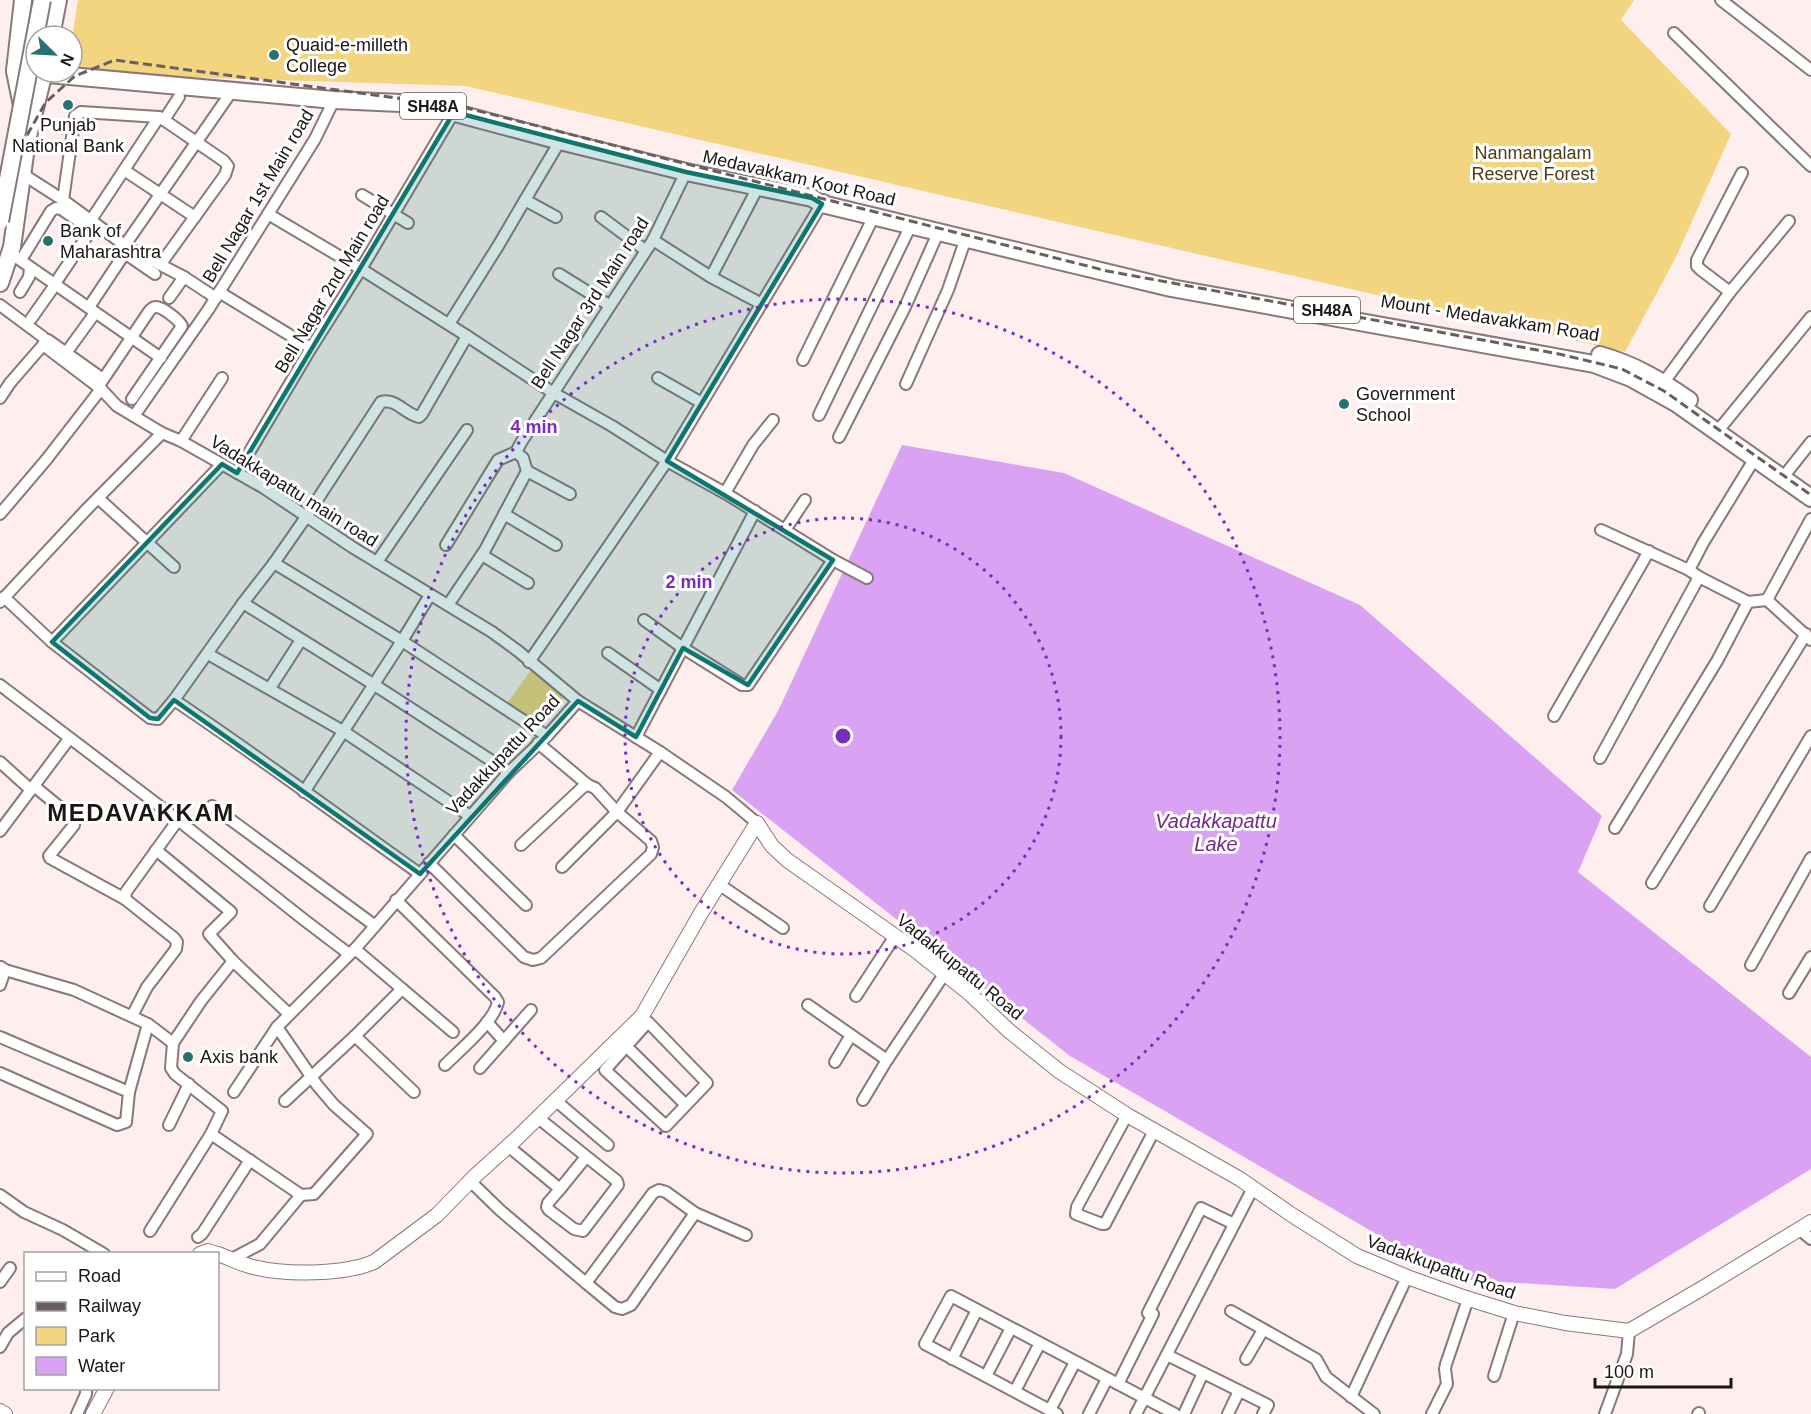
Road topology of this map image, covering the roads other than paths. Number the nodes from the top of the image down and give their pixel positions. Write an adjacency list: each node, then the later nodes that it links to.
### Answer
1 (23, 0): 8 (main road)
2 (42, 0): 39 (main road, bridge)
3 (58, 0): 5 (main road)
4 (1721, 0): 7 (street)
5 (53, 24)
6 (1674, 33): 21 (street)
7 (1811, 70)
8 (15, 71): 9 (main road, Medavakkam Koot Road / SH48A); 32 (main road)
9 (24, 72)
10 (84, 78): 13 (main road, Medavakkam Koot Road / SH48A)
11 (41, 84): 18 (main road)
12 (63, 84): 18 (main road)
13 (232, 91): 15 (main road, Medavakkam Koot Road / SH48A); 20 (street)
14 (180, 97): 17 (street)
15 (334, 100): 16 (main road, Medavakkam Koot Road / SH48A); 33 (street, Bell Nagar 1st Main road)
16 (454, 112): 19 (main road, Medavakkam Koot Road / SH48A); 34 (street, Bell Nagar 2nd Main road)
17 (161, 119): 20 (street); 22 (street); 30 (street)
18 (27, 140): 24 (main road)
19 (560, 141): 23 (main road, Medavakkam Koot Road / SH48A); 31 (street)
20 (197, 143): 27 (street); 36 (street)
21 (1811, 166)
22 (124, 170): 27 (street); 42 (street)
23 (686, 172): 26 (main road, Medavakkam Koot Road / SH48A); 46 (street, Bell Nagar 3rd Main road)
24 (21, 173): 30 (street); 49 (main road)
25 (1743, 173): 59 (street)
26 (758, 187): 29 (main road, Medavakkam Koot Road / SH48A); 55 (street)
27 (160, 195): 36 (street); 47 (street)
28 (362, 195): 34 (street)
29 (820, 199): 35 (main road, Medavakkam Koot Road / SH48A); 62 (street); 79 (main road, Mount - Medavakkam Road / SH48A)
30 (63, 200): 42 (street)
31 (525, 200): 37 (street); 68 (street)
32 (0, 202)
33 (268, 214): 52 (street); 60 (street, Bell Nagar 1st Main road)
34 (393, 214): 41 (street); 52 (street, Bell Nagar 2nd Main road)
35 (874, 216): 43 (main road, Medavakkam Koot Road / SH48A); 76 (street)
36 (195, 217): 51 (street)
37 (556, 217)
38 (601, 217): 48 (street)
39 (0, 221)
40 (1789, 221): 59 (street)
41 (408, 223)
42 (91, 225): 47 (street); 49 (street); 56 (street)
43 (911, 225): 44 (main road, Medavakkam Koot Road / SH48A); 86 (street)
44 (938, 233): 45 (main road, Medavakkam Koot Road / SH48A); 92 (street)
45 (966, 238): 80 (street); 89 (main road, Medavakkam Koot Road / SH48A)
46 (653, 240): 48 (street, Bell Nagar 3rd Main road); 55 (street)
47 (125, 249): 51 (street); 65 (street)
48 (645, 250): 64 (street, Bell Nagar 3rd Main road)
49 (15, 252): 50 (street); 56 (street); 57 (main road)
50 (30, 268): 56 (street); 58 (street)
51 (158, 269): 54 (street)
52 (361, 269): 68 (street); 73 (street, Bell Nagar 2nd Main road)
53 (559, 274): 64 (street)
54 (184, 276): 60 (street); 61 (street)
55 (711, 277): 62 (street)
56 (57, 282): 65 (street); 67 (street)
57 (0, 283)
58 (20, 292)
59 (1730, 292): 79 (street)
60 (217, 295): 73 (street); 87 (street, Bell Nagar 1st Main road)
61 (169, 298)
62 (762, 304): 85 (street)
63 (0, 305): 72 (street, Vadakkapattu main road)
64 (609, 305): 82 (street, Bell Nagar 3rd Main road)
65 (93, 308): 69 (street); 71 (street); 74 (street)
66 (1811, 317): 89 (street)
67 (31, 319)
68 (449, 324): 70 (street)
69 (125, 328)
70 (467, 336): 82 (street); 111 (street)
71 (132, 338): 75 (street); 75 (street); 81 (street)
72 (46, 342): 74 (street); 81 (street, Vadakkapattu main road); 83 (street)
73 (311, 348): 101 (street, Bell Nagar 2nd Main road)
74 (66, 353): 81 (street)
75 (161, 358): 84 (street)
76 (803, 360)
77 (222, 378): 93 (street)
78 (658, 378): 85 (street)
79 (1664, 382): 89 (main road, Mount - Medavakkam Road / SH48A)
80 (906, 384)
81 (101, 385): 87 (street, Vadakkapattu main road); 109 (street)
82 (552, 392): 95 (street, Bell Nagar 3rd Main road); 97 (street)
83 (0, 398)
84 (132, 399)
85 (702, 403): 97 (street)
86 (819, 415)
87 (134, 416): 91 (street, Vadakkapattu main road)
88 (773, 420): 103 (street)
89 (1721, 428): 96 (main road, SH48A); 100 (main road, Mount - Medavakkam Road / SH48A)
90 (467, 430): 121 (street)
91 (162, 433): 93 (street, Vadakkapattu main road); 105 (street)
92 (839, 438)
93 (181, 441): 98 (street, Vadakkapattu main road)
94 (1811, 442): 100 (street)
95 (516, 452): 99 (street); 116 (street)
96 (1755, 458): 106 (main road, SH48A); 124 (street)
97 (667, 461): 103 (street); 142 (street)
98 (222, 464): 101 (street, Vadakkapattu main road); 115 (street)
99 (527, 471): 104 (street); 110 (street)
100 (1788, 471): 102 (main road, Mount - Medavakkam Road / SH48A)
101 (237, 473): 111 (street, Vadakkapattu main road)
102 (1811, 487)
103 (725, 493): 108 (street)
104 (570, 494)
105 (98, 498): 115 (street); 129 (street)
106 (1811, 498)
107 (805, 500): 113 (street)
108 (755, 511): 113 (street); 139 (street)
109 (0, 514)
110 (504, 514): 117 (street); 119 (street)
111 (306, 517): 121 (street, Vadakkapattu main road); 122 (street)
112 (1811, 519): 130 (street)
113 (785, 530): 120 (street)
114 (1601, 530): 118 (street)
115 (147, 542): 123 (street); 138 (street)
116 (446, 545)
117 (556, 545)
118 (1648, 551): 124 (street); 149 (street)
119 (482, 555): 127 (street); 133 (street)
120 (833, 560): 126 (street); 139 (street)
121 (377, 562): 128 (street, Vadakkapattu main road)
122 (274, 563): 132 (street); 137 (street)
123 (174, 567)
124 (1689, 570): 125 (street)
125 (1699, 577): 131 (street); 156 (street)
126 (867, 578)
127 (528, 583)
128 (430, 595): 133 (street, Vadakkapattu main road); 137 (street)
129 (2, 599): 138 (street)
130 (1767, 600): 131 (street); 135 (street)
131 (1748, 602): 167 (street)
132 (243, 603): 136 (street); 141 (street)
133 (448, 605): 142 (street, Vadakkapattu main road)
134 (644, 620): 139 (street)
135 (1808, 637): 176 (street)
136 (301, 640): 143 (street); 145 (street)
137 (402, 641): 143 (street); 154 (street)
138 (52, 642): 147 (street)
139 (683, 648): 146 (street)
140 (608, 653): 146 (street)
141 (208, 654): 145 (street); 147 (street)
142 (529, 662): 148 (street, Vadakkapattu main road)
143 (373, 684): 150 (street); 158 (street)
144 (1, 687): 153 (street)
145 (270, 688): 150 (street)
146 (661, 690): 152 (street)
147 (174, 700): 161 (street)
148 (579, 701): 152 (street, Vadakkupattu Road); 154 (street, Vadakkupattu Road)
149 (1554, 716)
150 (343, 731): 161 (street); 164 (street)
151 (1811, 736): 181 (street)
152 (636, 737): 155 (street, Vadakkupattu Road)
153 (69, 739): 160 (street); 165 (street)
154 (543, 740): 158 (street, Vadakkupattu Road); 159 (street)
155 (660, 752): 163 (street); 166 (street, Vadakkupattu Road)
156 (1600, 759)
157 (0, 762): 160 (street)
158 (509, 772): 164 (street, Vadakkupattu Road)
159 (588, 785): 163 (street); 170 (street)
160 (33, 788): 168 (street); 178 (street)
161 (304, 792): 175 (street)
162 (212, 806): 182 (street)
163 (616, 812): 173 (street); 174 (street)
164 (470, 816): 169 (street, Vadakkupattu Road)
165 (178, 820): 171 (street); 185 (street)
166 (757, 823): 177 (street); 184 (street, Vadakkupattu Road)
167 (1615, 828)
168 (0, 831)
169 (454, 834): 173 (street, Vadakkupattu Road); 180 (street)
170 (521, 845)
171 (156, 850): 178 (street); 187 (street)
172 (1811, 858): 188 (street)
173 (429, 863): 175 (street, Vadakkupattu Road)
174 (562, 867)
175 (420, 874): 179 (street, Vadakkupattu Road)
176 (1652, 884)
177 (720, 885): 183 (street); 199 (street)
178 (124, 899): 198 (street)
179 (396, 900): 182 (street, Vadakkupattu Road); 200 (street)
180 (526, 905)
181 (1710, 906)
182 (374, 926): 185 (street, Vadakkupattu Road)
183 (783, 928)
184 (895, 936): 190 (street, Vadakkupattu Road); 194 (street)
185 (352, 951): 192 (street); 197 (street, Vadakkupattu Road)
186 (1811, 957): 193 (street)
187 (233, 961): 197 (street); 209 (street)
188 (1751, 964)
189 (2, 968): 191 (street); 198 (street)
190 (945, 973): 210 (street); 225 (street, Vadakkupattu Road)
191 (0, 985)
192 (402, 989): 203 (street); 205 (street)
193 (1789, 993)
194 (856, 996)
195 (808, 1005): 204 (street)
196 (531, 1010): 207 (street)
197 (289, 1014): 202 (street, Vadakkupattu Road)
198 (132, 1016): 201 (street)
199 (645, 1019): 208 (street); 224 (street)
200 (487, 1022): 207 (street); 212 (street)
201 (148, 1024): 209 (street); 218 (street)
202 (278, 1027): 216 (street); 219 (street, Vadakkupattu Road)
203 (453, 1032)
204 (851, 1035): 210 (street); 211 (street)
205 (355, 1036): 216 (street); 220 (street)
206 (0, 1037): 218 (street)
207 (504, 1041): 214 (street)
208 (622, 1042): 213 (street); 224 (street)
209 (173, 1043): 217 (street)
210 (887, 1060): 222 (street)
211 (835, 1062)
212 (445, 1065)
213 (600, 1066): 221 (street); 224 (street)
214 (480, 1068)
215 (0, 1073): 218 (street)
216 (311, 1078): 223 (street); 238 (street)
217 (189, 1084): 227 (street); 229 (street)
218 (129, 1092)
219 (234, 1092)
220 (414, 1092)
221 (555, 1100): 226 (street); 230 (street)
222 (863, 1100)
223 (285, 1101)
224 (686, 1105)
225 (1126, 1115): 228 (street, Vadakkupattu Road); 228 (street)
226 (537, 1117): 231 (street); 232 (street)
227 (169, 1125)
228 (1154, 1131): 235 (street, Vadakkupattu Road)
229 (211, 1134): 233 (street); 242 (street)
230 (608, 1145)
231 (508, 1146): 234 (street); 236 (street)
232 (586, 1157): 236 (street); 236 (street)
233 (250, 1160): 238 (street); 244 (street)
234 (470, 1181): 248 (street); 252 (street)
235 (1253, 1188): 240 (street); 250 (street, Vadakkupattu Road)
236 (560, 1189)
237 (0, 1195): 246 (street)
238 (301, 1195): 248 (street)
239 (695, 1213): 243 (street); 252 (street); 252 (street)
240 (1234, 1224): 263 (street); 271 (street)
241 (1805, 1226): 245 (street); 260 (street)
242 (150, 1232)
243 (746, 1235)
244 (198, 1237)
245 (1811, 1239)
246 (101, 1252)
247 (219, 1255): 248 (street)
248 (231, 1259)
249 (10, 1268): 251 (street)
250 (1407, 1277): 253 (street, Vadakkupattu Road); 276 (street)
251 (0, 1282)
252 (586, 1282)
253 (1468, 1299): 256 (street, Vadakkupattu Road); 290 (street)
254 (977, 1310): 258 (street); 264 (street); 264 (street)
255 (1231, 1311): 259 (street)
256 (1514, 1314): 260 (street, Vadakkupattu Road); 269 (street)
257 (24, 1320): 262 (street)
258 (1011, 1328): 261 (street); 268 (street)
259 (1263, 1330): 265 (street); 276 (street)
260 (1629, 1331): 291 (street)
261 (1040, 1343): 266 (street); 274 (street)
262 (0, 1347)
263 (1167, 1355): 267 (street); 277 (street)
264 (952, 1359): 268 (street)
265 (1246, 1359)
266 (1076, 1362): 270 (street); 279 (street)
267 (1203, 1373): 275 (street); 286 (street)
268 (986, 1376): 274 (street)
269 (1494, 1376)
270 (1107, 1379): 271 (street); 283 (street)
271 (1118, 1384): 277 (street)
272 (86, 1390): 281 (street)
273 (106, 1390): 282 (street)
274 (1015, 1391): 279 (street)
275 (1239, 1391): 287 (street); 288 (street)
276 (1351, 1397): 289 (street)
277 (1145, 1399): 284 (street); 285 (street)
278 (0, 1411): 280 (street)
279 (1054, 1412)
280 (5, 1414)
281 (77, 1414)
282 (93, 1414)
283 (1089, 1414)
284 (1137, 1414)
285 (1174, 1414)
286 (1184, 1414)
287 (1228, 1414)
288 (1263, 1414)
289 (1374, 1414)
290 (1432, 1414)
291 (1605, 1414)

